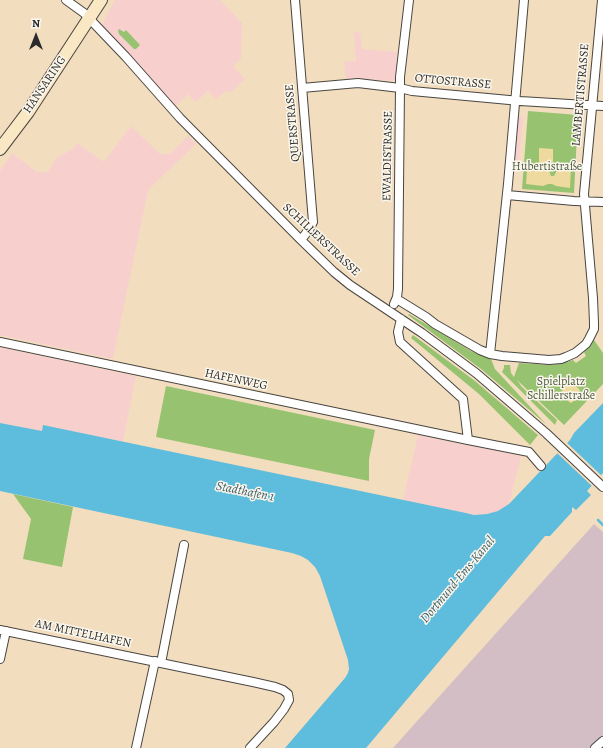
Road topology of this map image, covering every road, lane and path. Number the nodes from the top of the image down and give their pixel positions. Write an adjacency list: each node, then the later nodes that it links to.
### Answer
1 (66, 0): 7 (street, SCHILLERSTRASSE)
2 (101, 0): 7 (main road, HANSARING)
3 (295, 0): 8 (street, QUERSTRASSE)
4 (408, 0): 9 (street, EWALDISTRASSE)
5 (524, 0): 10 (street)
6 (602, 0): 11 (street, LAMBERTISTRASSE)
7 (89, 19): 13 (main road, HANSARING); 17 (street, SCHILLERSTRASSE)
8 (302, 88): 9 (street, OTTOSTRASSE); 17 (street, QUERSTRASSE)
9 (400, 88): 10 (street, OTTOSTRASSE); 18 (street, EWALDISTRASSE)
10 (515, 100): 11 (street, OTTOSTRASSE); 14 (street)
11 (592, 105): 12 (street, OTTOSTRASSE); 15 (street, LAMBERTISTRASSE)
12 (603, 106)
13 (0, 148)
14 (507, 195): 15 (street); 22 (street)
15 (585, 202): 16 (street); 22 (street, LAMBERTISTRASSE)
16 (603, 202)
17 (301, 240): 19 (street, SCHILLERSTRASSE)
18 (396, 300): 19 (street, EWALDISTRASSE); 22 (street)
19 (390, 311): 20 (street, SCHILLERSTRASSE)
20 (401, 319): 23 (street); 25 (street, SCHILLERSTRASSE)
21 (0, 342): 23 (street, HAFENWEG)
22 (490, 354)
23 (468, 440): 24 (street, HAFENWEG)
24 (541, 466)
25 (603, 487)
26 (184, 545): 29 (street)
27 (3, 630): 28 (street); 29 (street, AM MITTELHAFEN)
28 (0, 659)
29 (158, 662): 31 (street); 32 (street, AM MITTELHAFEN)
30 (603, 741): 33 (street)
31 (136, 748)
32 (250, 748)
33 (595, 748)

